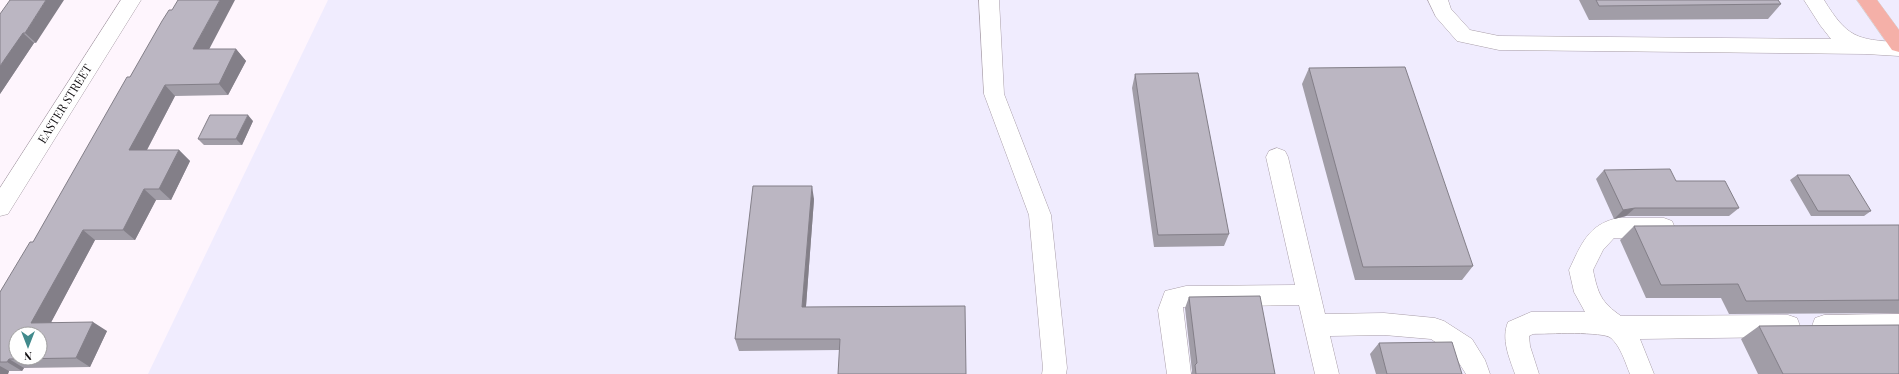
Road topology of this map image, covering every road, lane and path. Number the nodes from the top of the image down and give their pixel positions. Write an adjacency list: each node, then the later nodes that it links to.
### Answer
1 (131, 0): 10 (street, EASTER STREET)
2 (988, 0): 16 (street)
3 (1438, 0): 7 (street)
4 (1814, 0): 7 (street)
5 (1867, 0): 6 (main road)
6 (1899, 44)
7 (1864, 47): 8 (street)
8 (1899, 48)
9 (1276, 157): 12 (street)
10 (0, 207)
11 (1682, 228): 15 (street)
12 (1309, 295): 13 (street); 17 (street)
13 (1316, 325): 18 (street); 19 (street)
14 (1899, 325): 15 (street)
15 (1617, 327): 20 (street); 21 (street)
16 (1054, 374)
17 (1179, 374)
18 (1328, 374)
19 (1478, 374)
20 (1526, 374)
21 (1642, 374)

